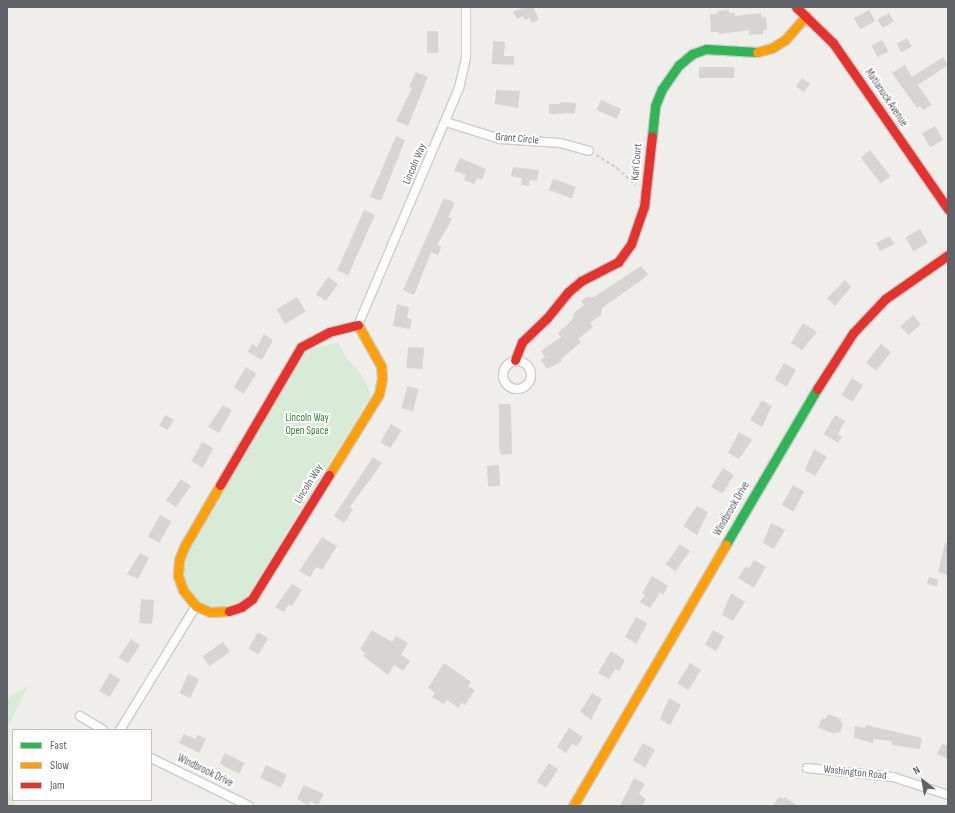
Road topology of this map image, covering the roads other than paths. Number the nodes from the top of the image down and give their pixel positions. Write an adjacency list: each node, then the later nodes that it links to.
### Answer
1 (466, 7): 4 (street, Lincoln Way)
2 (796, 7): 3 (street, Matianuck Avenue)
3 (806, 16): 6 (street, Matianuck Avenue); 9 (street, Kari Court)
4 (446, 122): 5 (street, Grant Circle); 8 (street, Lincoln Way)
5 (589, 151)
6 (948, 209)
7 (948, 255): 18 (street, Windbrook Drive)
8 (358, 325): 10 (street); 10 (street, Lincoln Way)
9 (515, 360)
10 (196, 606): 13 (street)
11 (80, 716): 12 (street)
12 (101, 729)
13 (121, 729)
14 (152, 758): 17 (street, Windbrook Drive)
15 (807, 768): 16 (street, Washington Road)
16 (948, 795)
17 (249, 806)
18 (573, 806)

